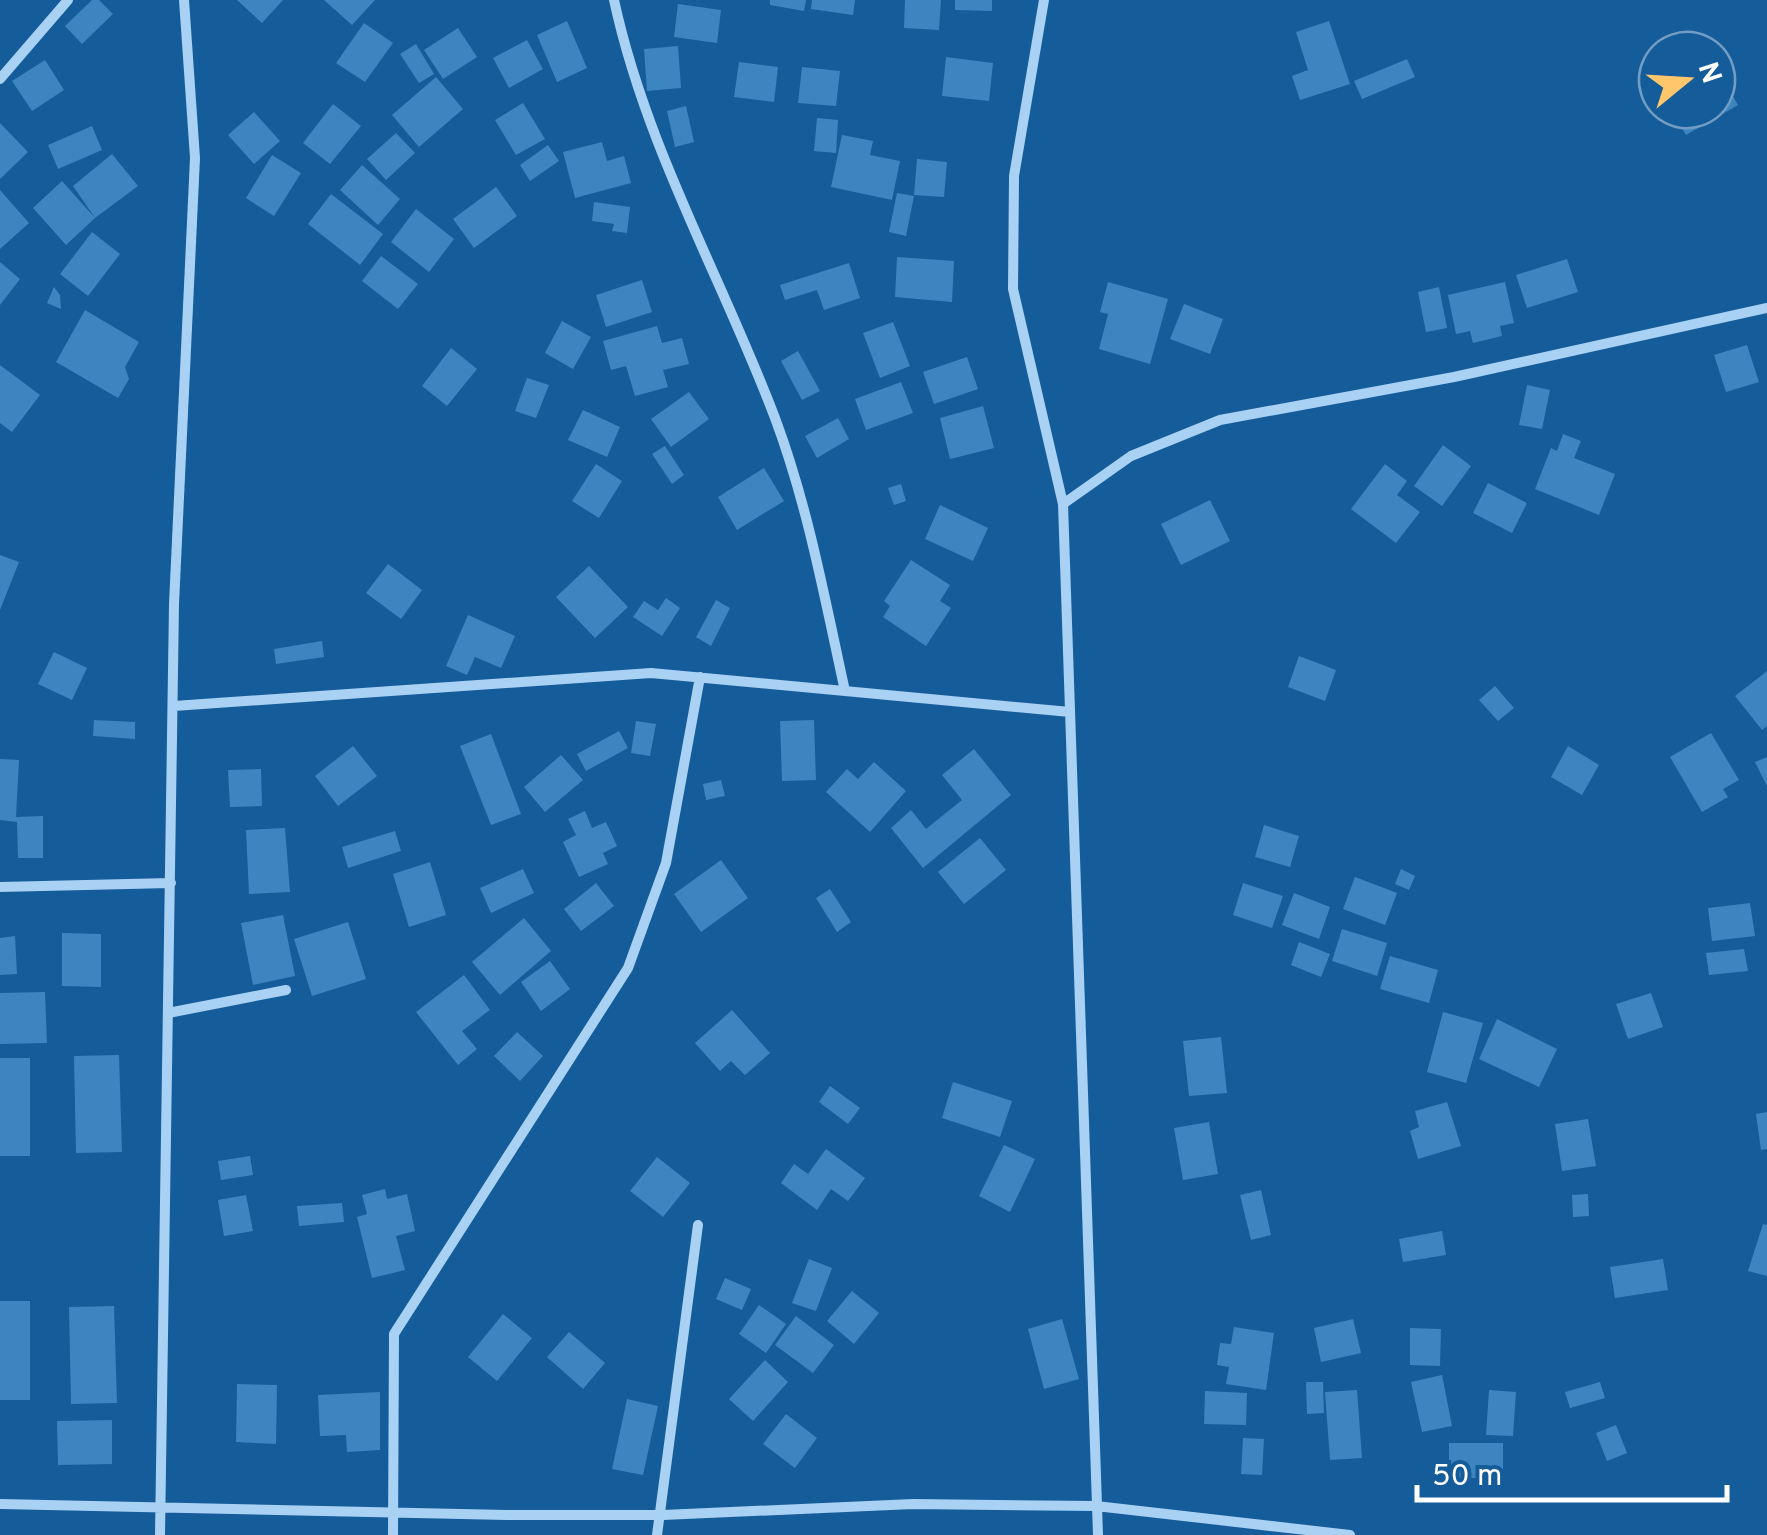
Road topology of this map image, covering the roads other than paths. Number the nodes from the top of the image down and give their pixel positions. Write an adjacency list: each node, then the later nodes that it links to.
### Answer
1 (68, 0): 5 (street)
2 (184, 0): 10 (street)
3 (614, 0): 9 (street)
4 (1044, 0): 7 (street)
5 (0, 79)
6 (1767, 308): 7 (street)
7 (1063, 504): 11 (street)
8 (700, 678): 9 (street); 10 (street); 20 (street)
9 (846, 691): 11 (street)
10 (174, 706): 12 (street)
11 (1070, 712): 19 (street)
12 (171, 883): 13 (street); 15 (street)
13 (0, 887)
14 (286, 990): 15 (street)
15 (168, 1013): 18 (street)
16 (698, 1225): 21 (street)
17 (0, 1504): 18 (street)
18 (160, 1505): 20 (street); 22 (street)
19 (1096, 1506): 21 (street); 25 (street); 26 (street)
20 (393, 1514): 21 (street); 23 (street)
21 (663, 1514): 24 (street)
22 (160, 1535)
23 (393, 1535)
24 (657, 1535)
25 (1098, 1535)
26 (1350, 1535)

